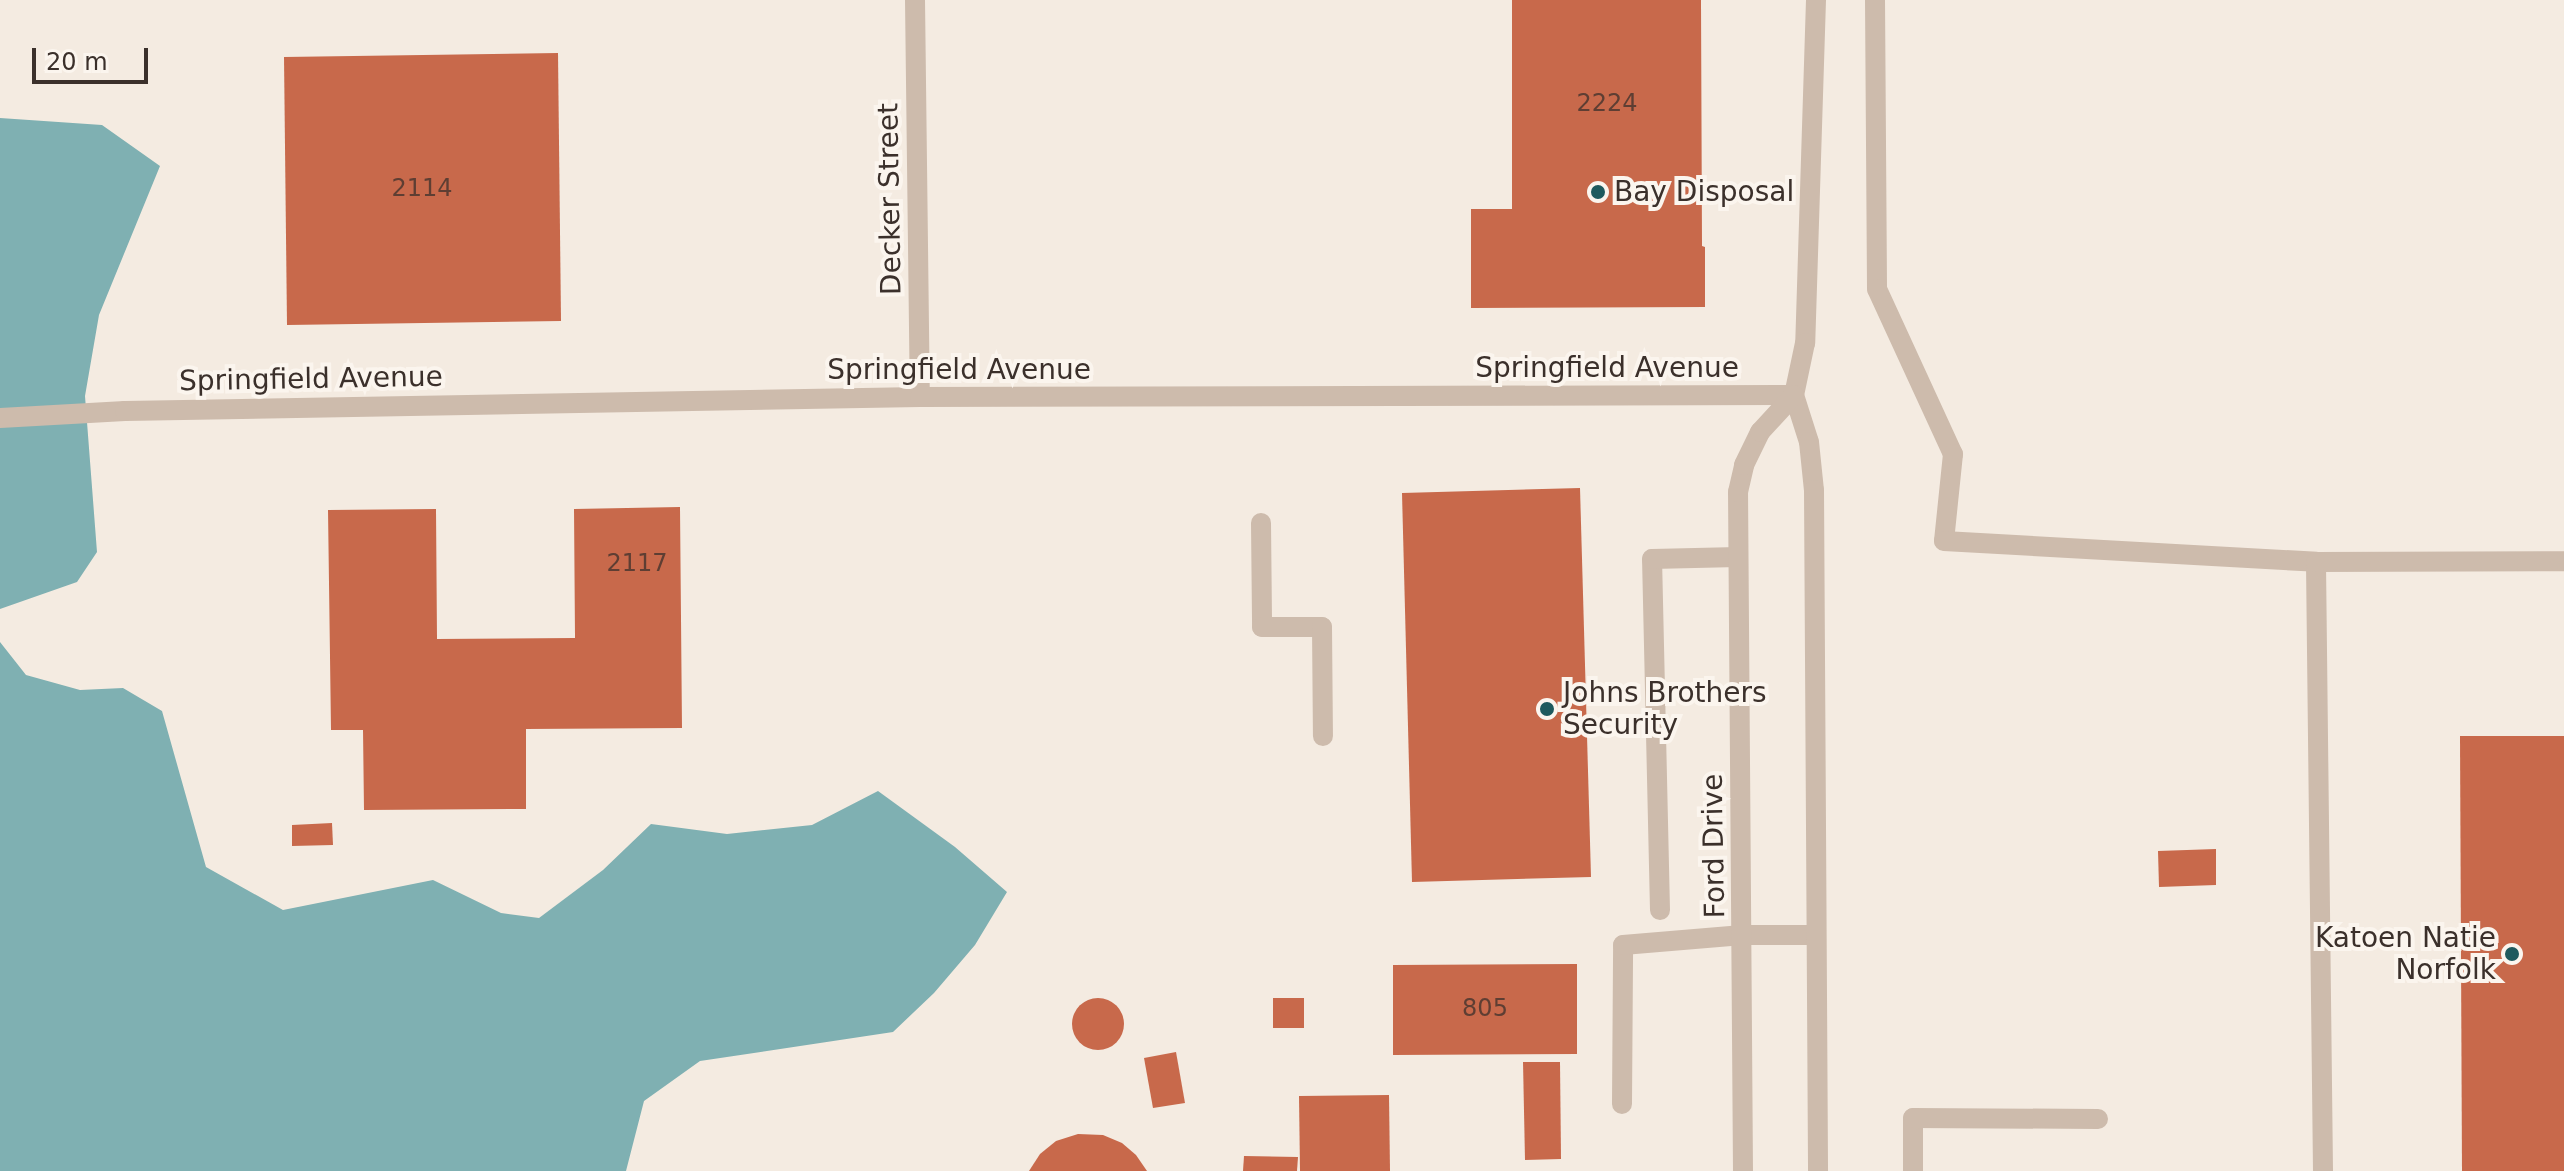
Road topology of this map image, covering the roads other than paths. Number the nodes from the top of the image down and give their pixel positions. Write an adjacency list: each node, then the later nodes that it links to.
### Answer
1 (915, 0): 5 (street, Decker Street)
2 (1816, 0): 4 (street)
3 (1875, 0): 10 (street)
4 (1794, 395): 5 (street, Springfield Avenue); 8 (street, Ford Drive); 14 (street)
5 (920, 397): 6 (street, Springfield Avenue)
6 (0, 418)
7 (1261, 523): 11 (street)
8 (1738, 557): 12 (street); 13 (street, Ford Drive)
9 (2564, 561): 10 (street)
10 (2316, 562): 20 (street)
11 (1323, 736)
12 (1660, 910)
13 (1743, 935): 14 (street); 15 (street); 17 (street, Ford Drive)
14 (1816, 935): 18 (street)
15 (1622, 1104)
16 (2098, 1119): 19 (street)
17 (1743, 1171)
18 (1818, 1171)
19 (1913, 1171)
20 (2323, 1171)

